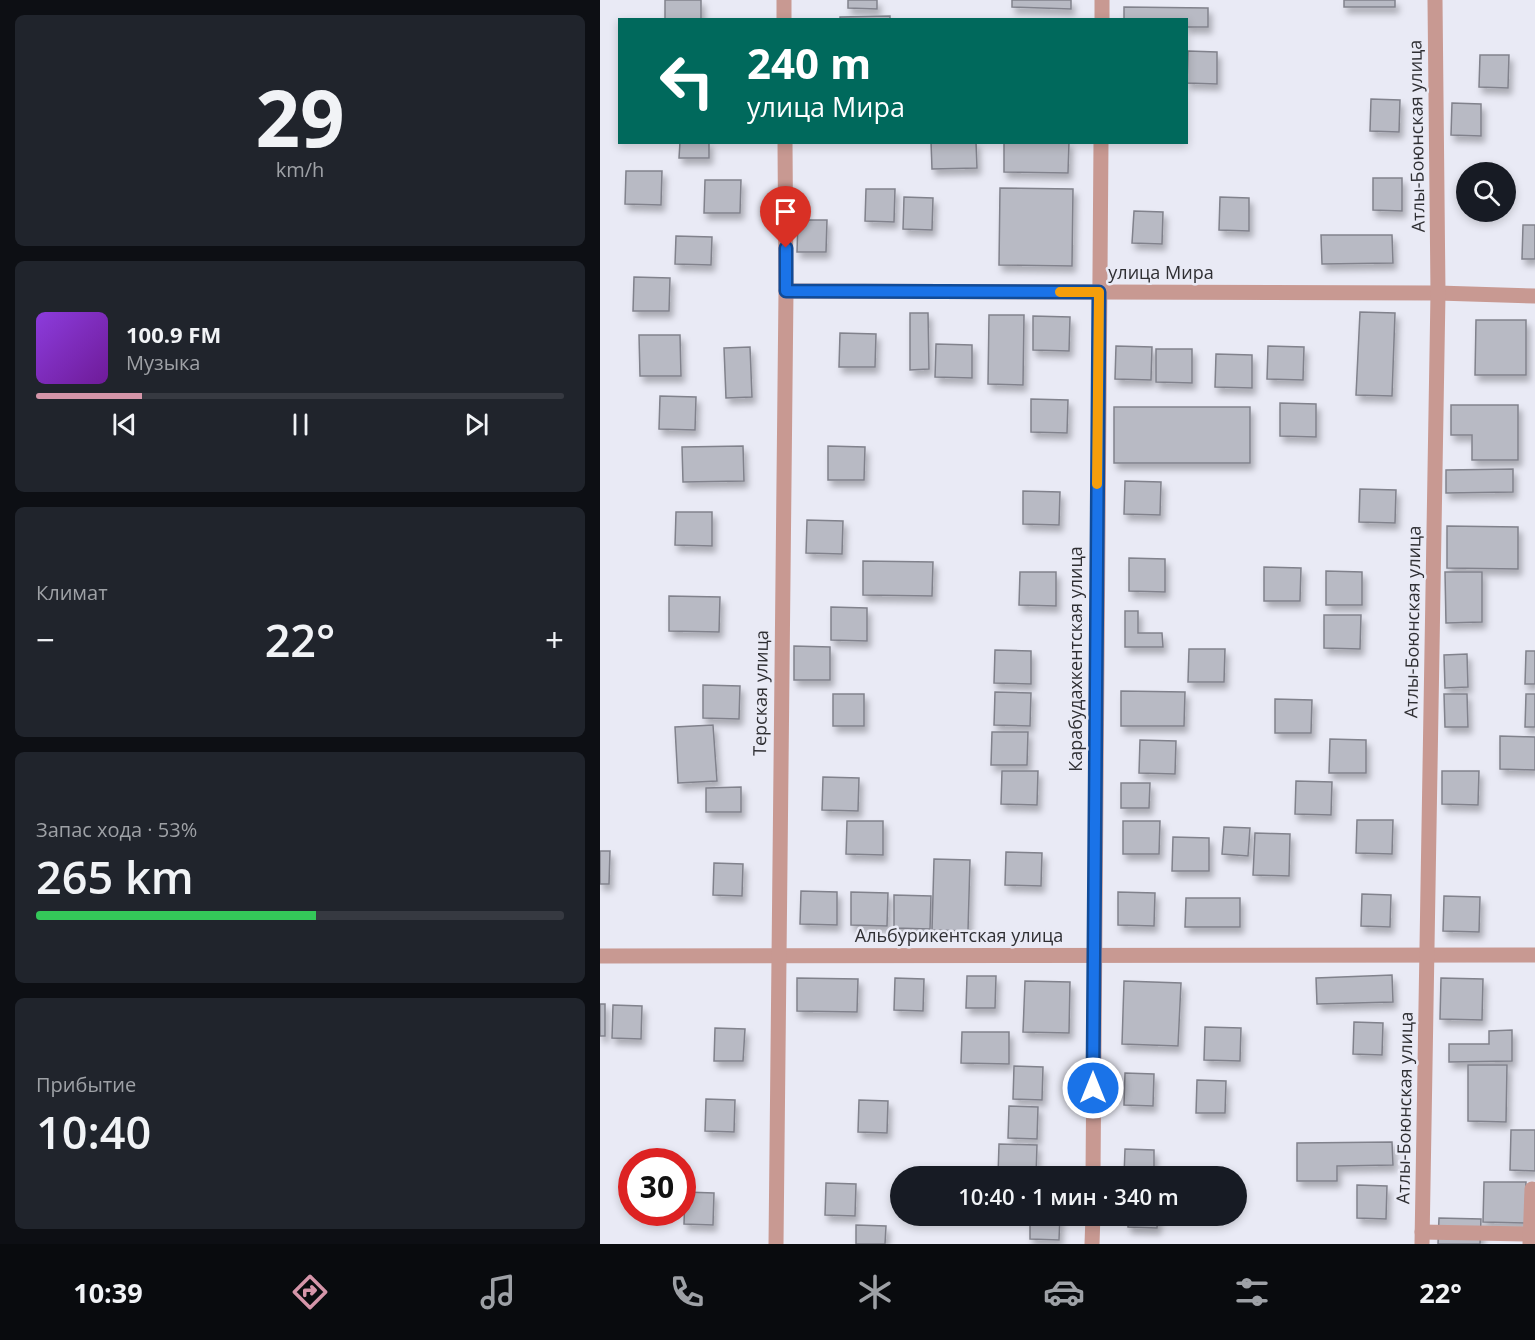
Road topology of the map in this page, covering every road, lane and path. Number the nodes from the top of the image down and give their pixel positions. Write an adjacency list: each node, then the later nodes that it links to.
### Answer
1 (784, 0): 4 (street)
2 (1102, 0): 5 (street)
3 (1435, 0): 10 (street, Атлы-Боюнская улица)
4 (784, 18)
5 (1102, 18)
6 (785, 144): 8 (street, Терская улица)
7 (1101, 144): 9 (street, Карабудахкентская улица)
8 (786, 291): 9 (street, улица Мира); 15 (street, Терская улица)
9 (1099, 292): 10 (street, улица Мира); 16 (street, Карабудахкентская улица)
10 (1438, 292): 11 (street, улица Мира); 12 (street, Атлы-Боюнская улица)
11 (1535, 296)
12 (1428, 955): 13 (street, Альбурикентская улица); 16 (street, Альбурикентская улица); 20 (street, Атлы-Боюнская улица)
13 (1535, 955)
14 (600, 956): 15 (street, Альбурикентская улица)
15 (777, 956): 16 (street, Альбурикентская улица); 22 (street, Терская улица)
16 (1093, 956): 17 (street, Карабудахкентская улица)
17 (1093, 1166)
18 (1532, 1189): 21 (street)
19 (1092, 1226): 23 (street)
20 (1422, 1238): 21 (street)
21 (1530, 1239)
22 (776, 1244)
23 (1092, 1244)

